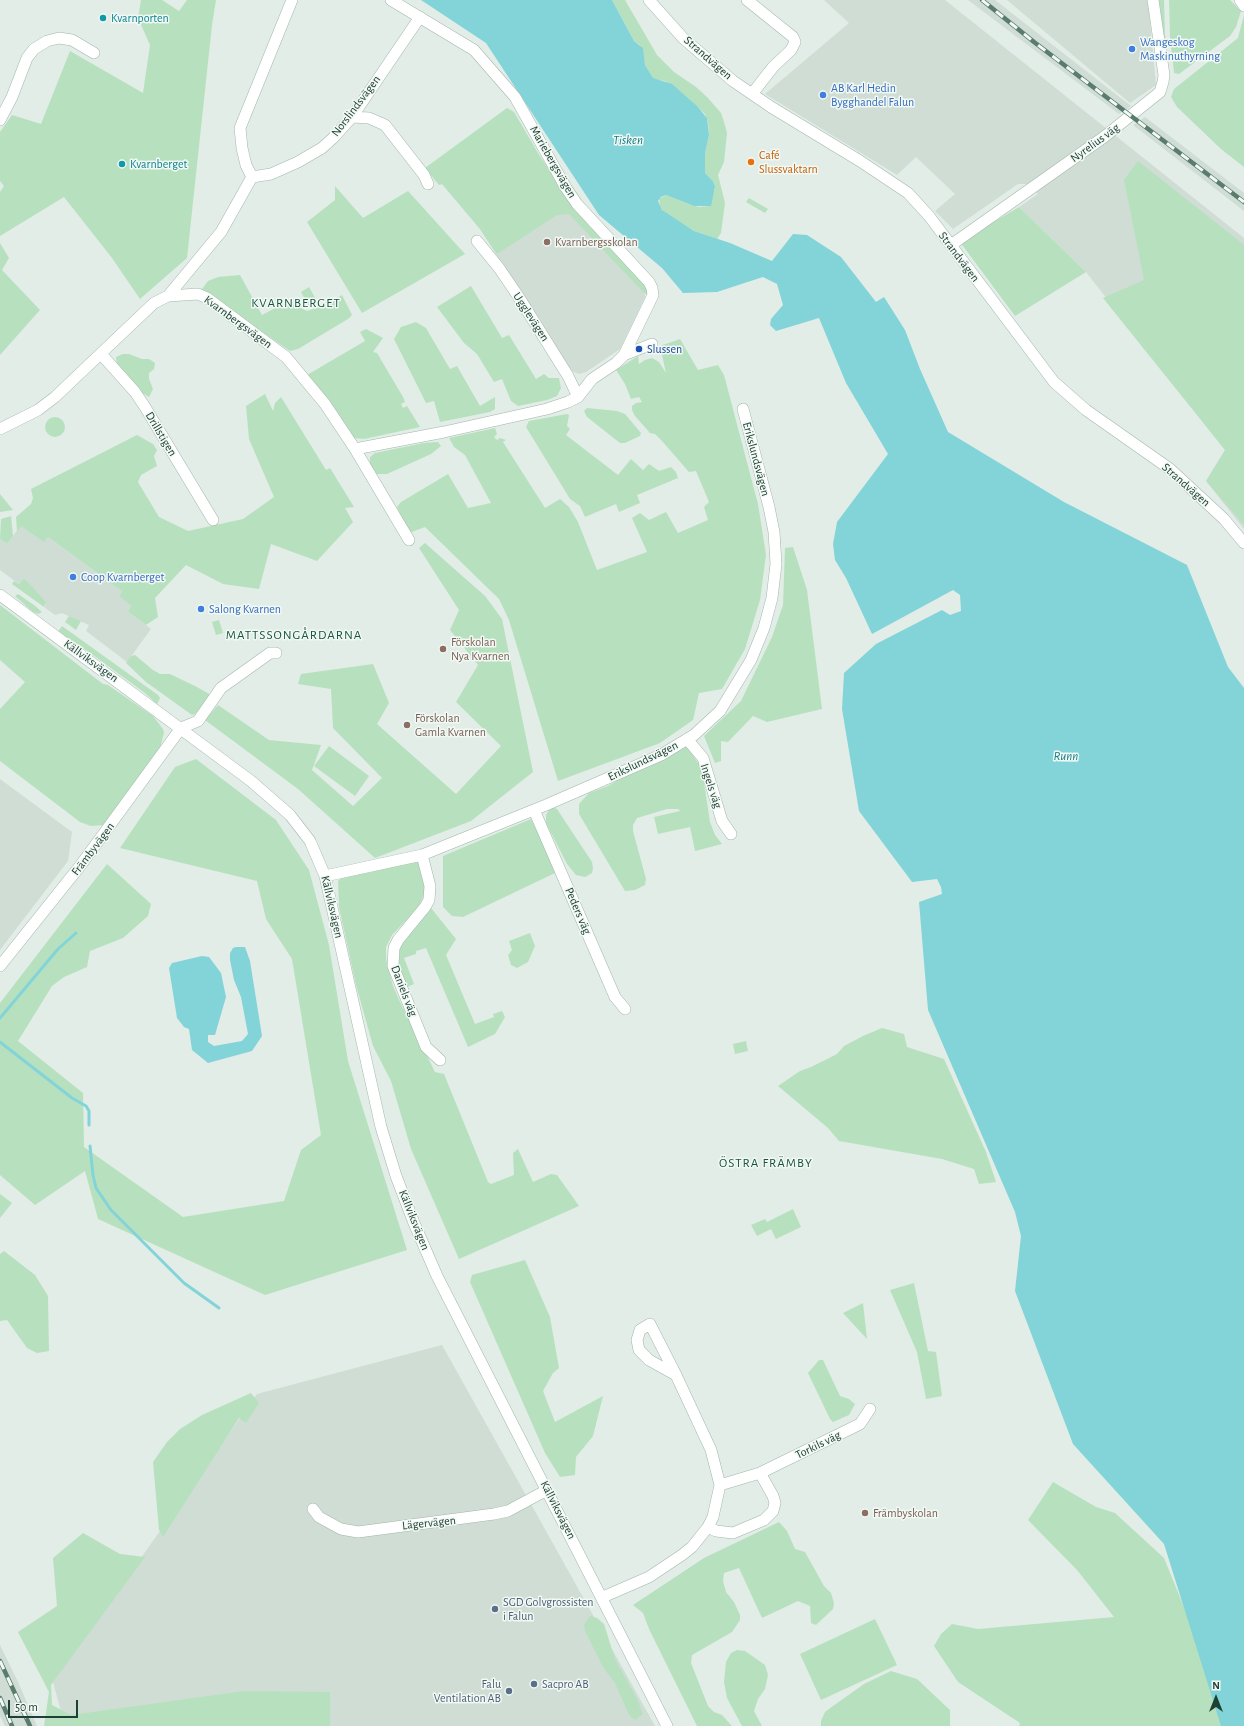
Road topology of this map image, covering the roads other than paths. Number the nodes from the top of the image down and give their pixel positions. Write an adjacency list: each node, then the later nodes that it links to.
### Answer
1 (292, 0): 13 (street)
2 (391, 0): 8 (street, Mariebergsvägen)
3 (649, 0): 10 (street, Strandvägen)
4 (747, 0): 10 (street)
5 (1153, 0): 16 (street, Nyrelius väg)
6 (1240, 0): 7 (street)
7 (1244, 6)
8 (420, 17): 11 (street, Norslindsvägen); 20 (street, Mariebergsvägen)
9 (94, 53): 12 (street)
10 (752, 94): 16 (street, Strandvägen)
11 (352, 117): 13 (street, Norslindsvägen); 14 (street)
12 (0, 120)
13 (252, 177): 17 (street)
14 (428, 184)
15 (477, 241): 21 (street, Ugglevägen)
16 (951, 245): 27 (street, Strandvägen)
17 (168, 296): 19 (street, Kvarnbergsvägen); 24 (street, Kvarnbergsvägen)
18 (652, 344): 20 (street)
19 (101, 354): 23 (street, Kvarnbergsvägen); 25 (street, Drillstigen)
20 (624, 355): 21 (street)
21 (578, 397): 24 (street)
22 (743, 408): 31 (street, Erikslundsvägen)
23 (0, 429)
24 (356, 449): 26 (street, Kvarnbergsvägen)
25 (213, 520)
26 (409, 540)
27 (1244, 543)
28 (0, 595): 30 (street, Källviksvägen)
29 (276, 653): 30 (street)
30 (181, 728): 35 (street, Källviksvägen); 36 (street, Främbyvägen)
31 (687, 739): 32 (street, Erikslundsvägen); 33 (street, Ingels väg)
32 (534, 810): 34 (street, Erikslundsvägen); 37 (street, Peders väg)
33 (731, 834)
34 (422, 855): 35 (street, Erikslundsvägen); 38 (street, Daniels väg)
35 (325, 876): 43 (street, Källviksvägen)
36 (0, 966)
37 (625, 1009)
38 (440, 1060)
39 (676, 1375): 42 (street)
40 (870, 1409): 41 (street, Torkils väg)
41 (760, 1473): 42 (street, Torkils väg); 45 (street)
42 (720, 1485): 45 (street)
43 (547, 1490): 44 (street, Lägervägen); 46 (street, Källviksvägen)
44 (313, 1509)
45 (708, 1527): 46 (street)
46 (602, 1597): 47 (street, Källviksvägen)
47 (668, 1726)

